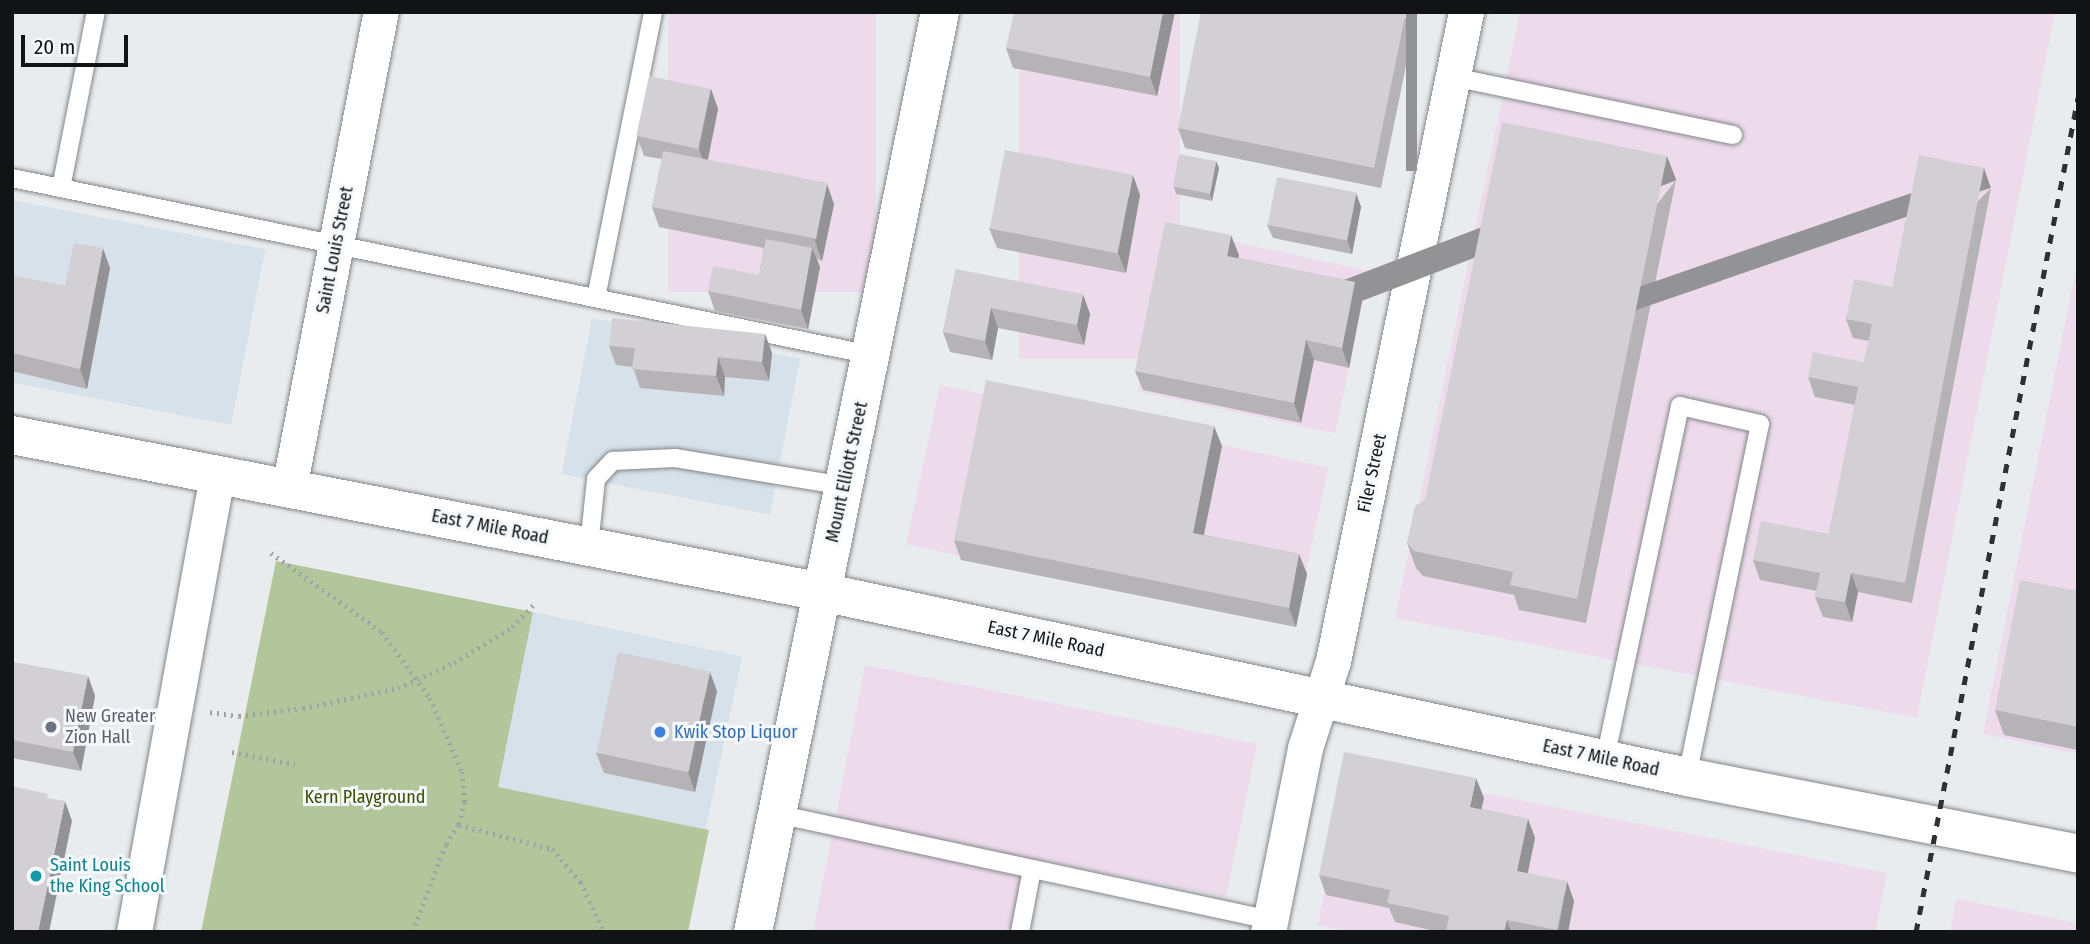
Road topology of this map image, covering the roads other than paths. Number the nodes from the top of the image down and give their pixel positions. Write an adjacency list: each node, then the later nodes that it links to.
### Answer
1 (96, 12): 9 (lane)
2 (382, 12): 10 (street, Saint Louis Street)
3 (653, 12): 11 (lane)
4 (940, 12): 12 (street, Mount Elliott Street)
5 (1466, 12): 6 (street, Filer Street)
6 (1453, 77): 7 (lane); 19 (street, Filer Street)
7 (1733, 135)
8 (12, 178): 9 (lane)
9 (61, 188): 10 (lane)
10 (335, 244): 11 (lane); 16 (street, Saint Louis Street)
11 (596, 298): 12 (lane)
12 (871, 355): 15 (street, Mount Elliott Street)
13 (12, 435): 14 (street, East 7 Mile Road)
14 (216, 474): 16 (street, East 7 Mile Road); 26 (street)
15 (844, 486): 17 (lane); 18 (street, Mount Elliott Street)
16 (289, 488): 17 (street, East 7 Mile Road)
17 (589, 546): 18 (street, East 7 Mile Road)
18 (822, 592): 19 (street, East 7 Mile Road); 22 (street, Mount Elliott Street)
19 (1319, 696): 20 (street, East 7 Mile Road); 25 (street, Filer Street)
20 (1605, 759): 21 (street, East 7 Mile Road); 21 (lane)
21 (1687, 777): 23 (street, East 7 Mile Road)
22 (777, 814): 24 (lane); 27 (street, Mount Elliott Street)
23 (2078, 854)
24 (1032, 869): 25 (lane); 28 (lane)
25 (1269, 926)
26 (134, 932)
27 (753, 932)
28 (1020, 932)

